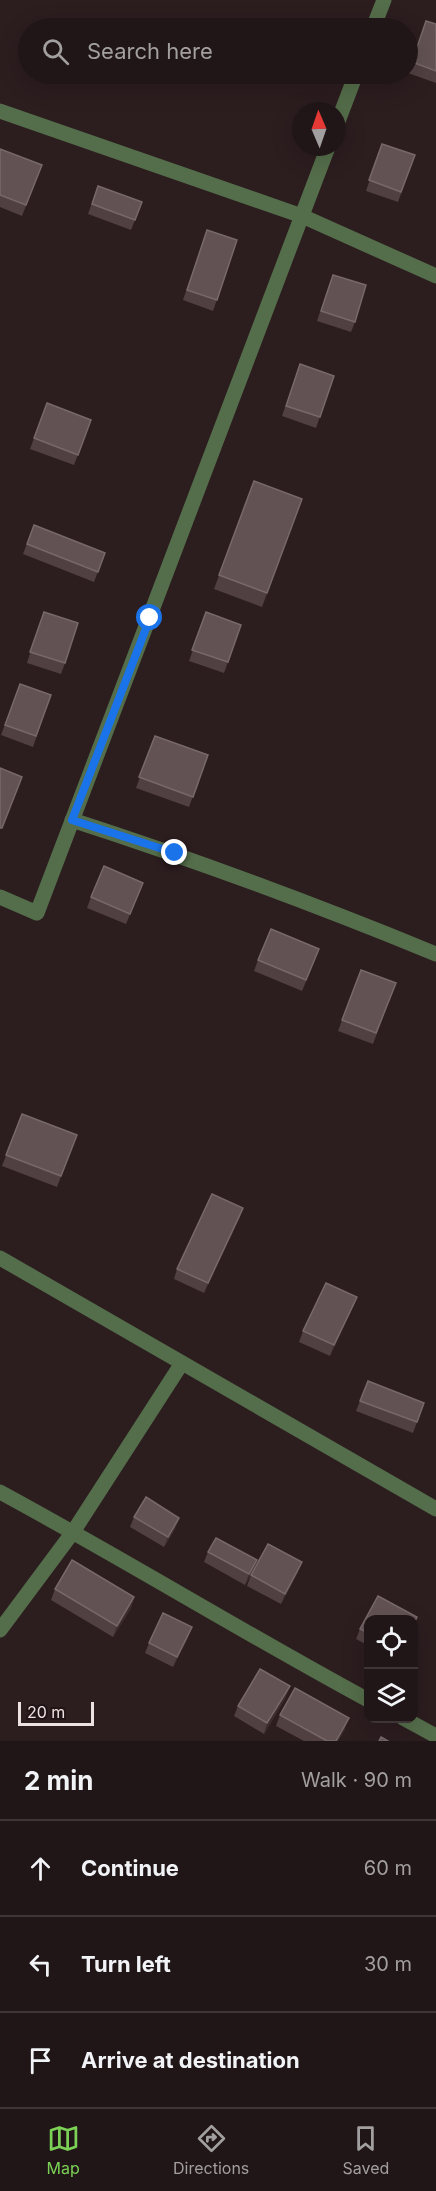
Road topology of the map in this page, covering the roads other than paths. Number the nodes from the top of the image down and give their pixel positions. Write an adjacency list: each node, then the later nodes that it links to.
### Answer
1 (384, 0): 2 (street)
2 (377, 18)
3 (352, 84): 4 (street)
4 (345, 102)
5 (0, 111): 7 (street)
6 (325, 156): 7 (street)
7 (302, 216): 8 (street); 9 (street)
8 (436, 276)
9 (72, 820): 10 (street); 11 (street)
10 (0, 897)
11 (436, 954)
12 (0, 1258): 13 (street)
13 (182, 1363): 15 (street); 16 (street)
14 (0, 1492): 16 (street)
15 (436, 1509)
16 (73, 1532): 17 (street); 18 (street)
17 (0, 1630)
18 (364, 1697)
19 (412, 1723): 20 (street)
20 (436, 1736)

